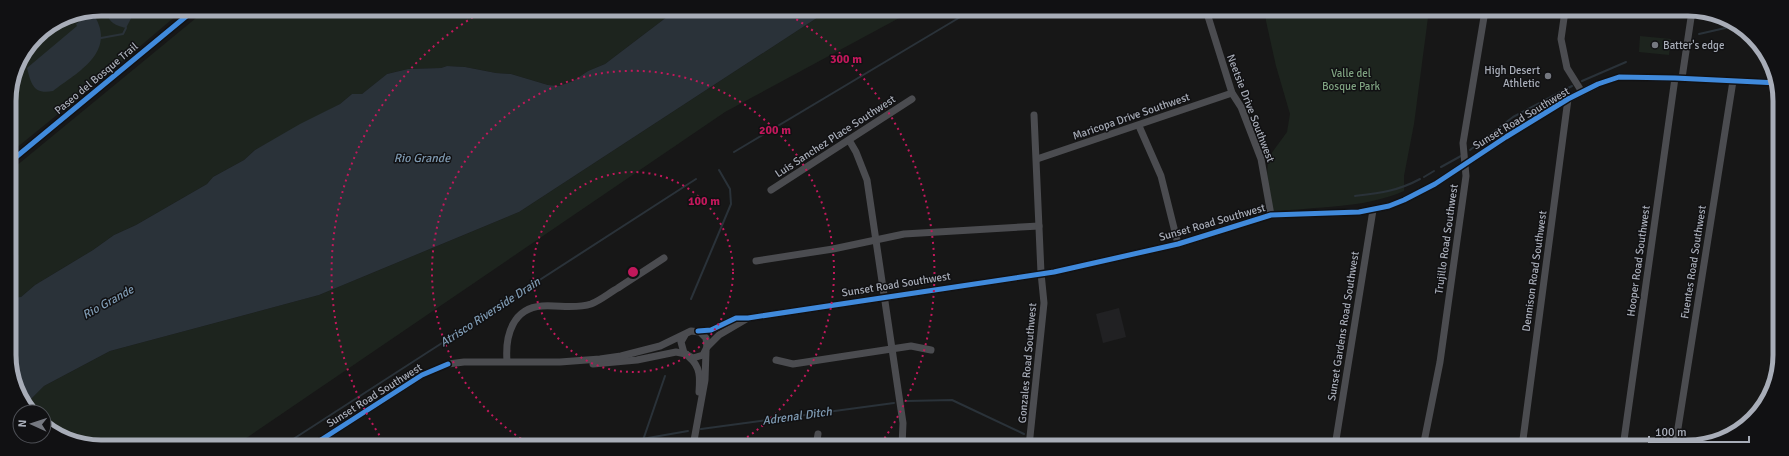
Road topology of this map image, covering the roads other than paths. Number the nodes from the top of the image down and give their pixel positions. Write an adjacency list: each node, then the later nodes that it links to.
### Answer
1 (1208, 16): 9 (street, Neetsie Drive Southwest)
2 (1484, 16): 16 (street, Trujillo Road Southwest)
3 (1565, 16): 8 (street)
4 (1691, 16): 5 (street, Hooper Road Southwest)
5 (1679, 78): 6 (street, Sunset Road Southwest); 8 (street, Sunset Road Southwest); 47 (street, Hooper Road Southwest)
6 (1733, 81): 7 (street, Sunset Road Southwest); 48 (street, Fuentes Road Southwest)
7 (1771, 83)
8 (1582, 92): 11 (street, Sunset Road Southwest)
9 (1232, 93): 13 (street, Maricopa Drive Southwest); 19 (street, Neetsie Drive Southwest)
10 (912, 99): 14 (street, Luis Sanchez Place Southwest)
11 (1568, 99): 16 (street, Sunset Road Southwest); 46 (street, Dennison Road Southwest)
12 (1034, 115): 15 (street, Gonzales Road Southwest)
13 (1139, 126): 15 (street, Maricopa Drive Southwest); 22 (street)
14 (849, 140): 17 (street, Luis Sanchez Place Southwest); 21 (street)
15 (1037, 159): 20 (street, Gonzales Road Southwest)
16 (1465, 163): 18 (street, Sunset Road Southwest); 45 (street, Trujillo Road Southwest)
17 (771, 190)
18 (1373, 210): 19 (street, Sunset Road Southwest); 44 (street, Sunset Gardens Road Southwest)
19 (1271, 215): 22 (street, Sunset Road Southwest)
20 (1039, 226): 21 (street); 25 (street, Gonzales Road Southwest)
21 (876, 239): 24 (street); 26 (street)
22 (1178, 244): 25 (street, Sunset Road Southwest)
23 (664, 258): 35 (street)
24 (756, 261)
25 (1041, 273): 26 (street, Sunset Road Southwest); 43 (street, Gonzales Road Southwest)
26 (884, 296): 27 (street, Sunset Road Southwest); 31 (street)
27 (748, 318): 28 (street, Sunset Road Southwest); 30 (street, Sunset Road Southwest)
28 (698, 331): 29 (street); 30 (street)
29 (685, 335): 33 (street); 36 (street, Sunset Road Southwest)
30 (707, 348): 33 (street); 37 (street)
31 (893, 349): 32 (street); 34 (street); 42 (street)
32 (931, 350)
33 (687, 355): 36 (street, Sunset Road Southwest); 37 (street)
34 (776, 360)
35 (507, 361): 36 (street, Sunset Road Southwest); 39 (street, Sunset Road Southwest)
36 (560, 362)
37 (698, 411): 40 (street)
38 (818, 434): 41 (street)
39 (322, 440)
40 (694, 440)
41 (817, 440)
42 (902, 440)
43 (1030, 440)
44 (1336, 440)
45 (1424, 440)
46 (1523, 440)
47 (1624, 440)
48 (1676, 440)

